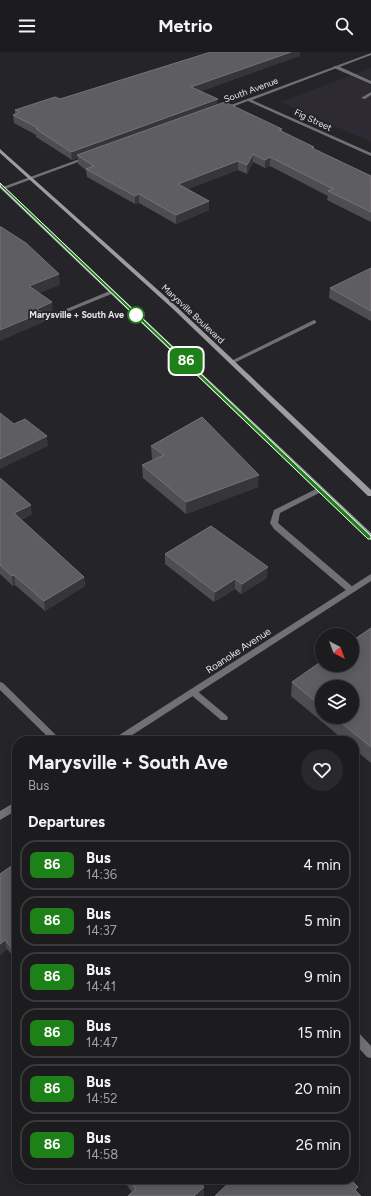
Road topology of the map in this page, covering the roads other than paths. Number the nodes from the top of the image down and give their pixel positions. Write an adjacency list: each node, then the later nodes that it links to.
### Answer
1 (371, 54): 2 (street, South Avenue)
2 (336, 67): 3 (street); 6 (street, South Avenue)
3 (371, 83)
4 (371, 93): 5 (street)
5 (363, 98)
6 (249, 100): 7 (street, South Avenue); 9 (street, Fig Street)
7 (219, 110)
8 (0, 150): 11 (main road, Marysville Boulevard)
9 (371, 155)
10 (92, 156): 11 (street)
11 (32, 178): 12 (street); 16 (main road, Marysville Boulevard)
12 (1, 188): 13 (main road)
13 (112, 292): 14 (street); 17 (main road)
14 (43, 320)
15 (314, 322): 16 (street)
16 (232, 362): 18 (main road, Marysville Boulevard)
17 (321, 490): 19 (main road); 21 (street)
18 (371, 494)
19 (371, 538)
20 (371, 577): 21 (street, Roanoke Avenue)
21 (351, 590): 23 (street, Roanoke Avenue)
22 (0, 685): 25 (street)
23 (193, 692): 24 (street); 26 (street, Roanoke Avenue)
24 (224, 718)
25 (53, 736)
26 (124, 736)
27 (12, 808): 28 (street)
28 (0, 816)
29 (359, 1041): 30 (street)
30 (371, 1052)

